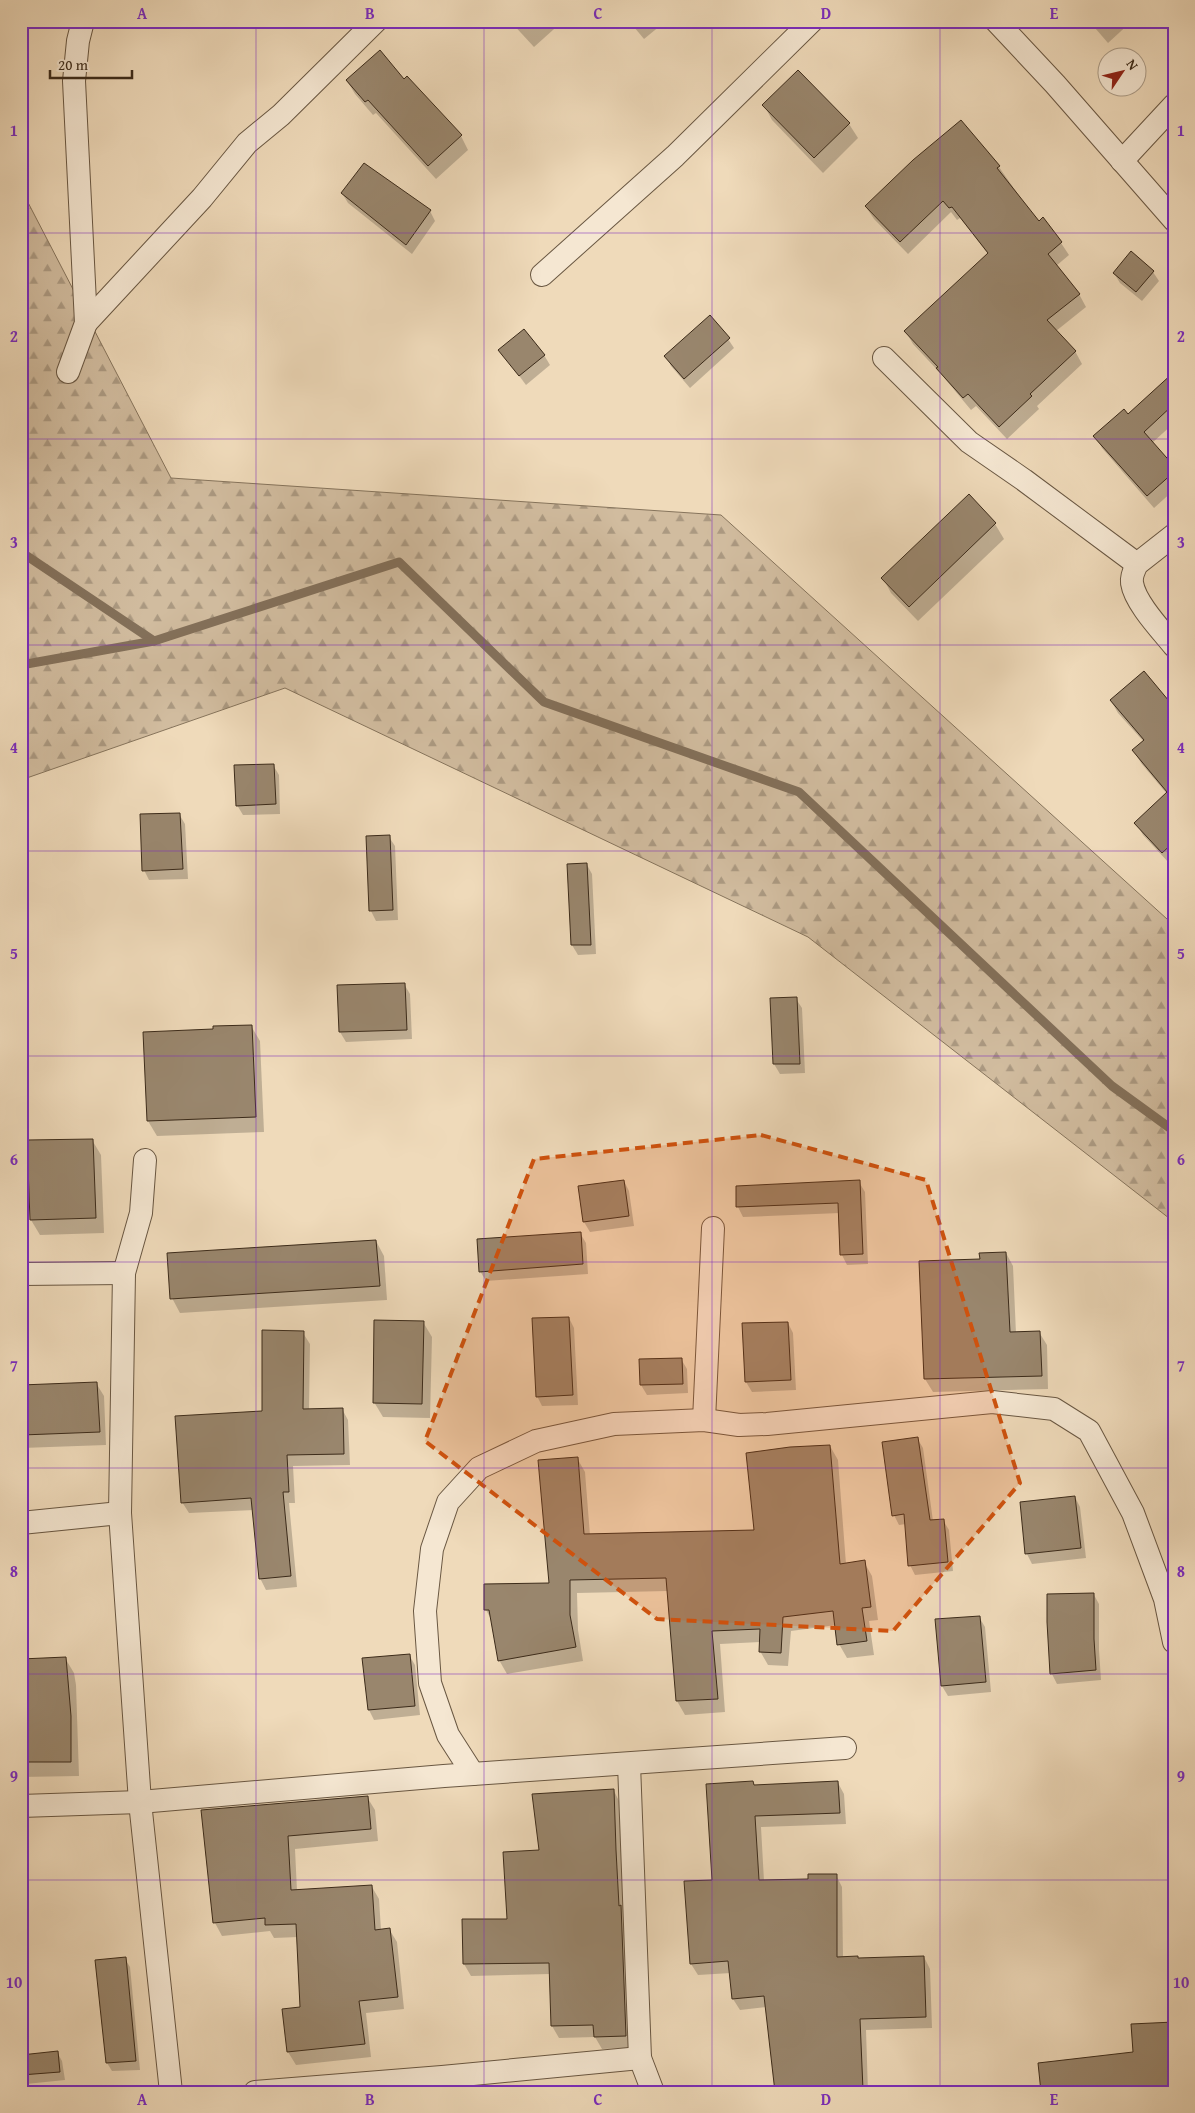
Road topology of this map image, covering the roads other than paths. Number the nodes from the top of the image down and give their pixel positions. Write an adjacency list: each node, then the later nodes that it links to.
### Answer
1 (83, 21): 9 (street)
2 (376, 21): 9 (street)
3 (812, 21): 8 (street)
4 (996, 21): 6 (street)
5 (1174, 104): 6 (street)
6 (1122, 161): 7 (street)
7 (1174, 220)
8 (542, 275)
9 (86, 323): 11 (street)
10 (884, 358): 13 (street)
11 (68, 372)
12 (1174, 535): 13 (street)
13 (1137, 564): 14 (street)
14 (1174, 646)
15 (145, 1160): 17 (street)
16 (713, 1228): 19 (street)
17 (124, 1273): 18 (street); 20 (street)
18 (21, 1274)
19 (704, 1420): 22 (street); 25 (street)
20 (120, 1513): 21 (street); 26 (street)
21 (21, 1523)
22 (1174, 1642)
23 (845, 1748): 24 (street)
24 (629, 1764): 25 (street); 28 (street)
25 (473, 1774): 26 (street)
26 (140, 1802): 27 (street); 29 (street)
27 (21, 1806)
28 (640, 2058): 30 (street); 31 (street)
29 (171, 2092)
30 (255, 2092)
31 (653, 2092)

